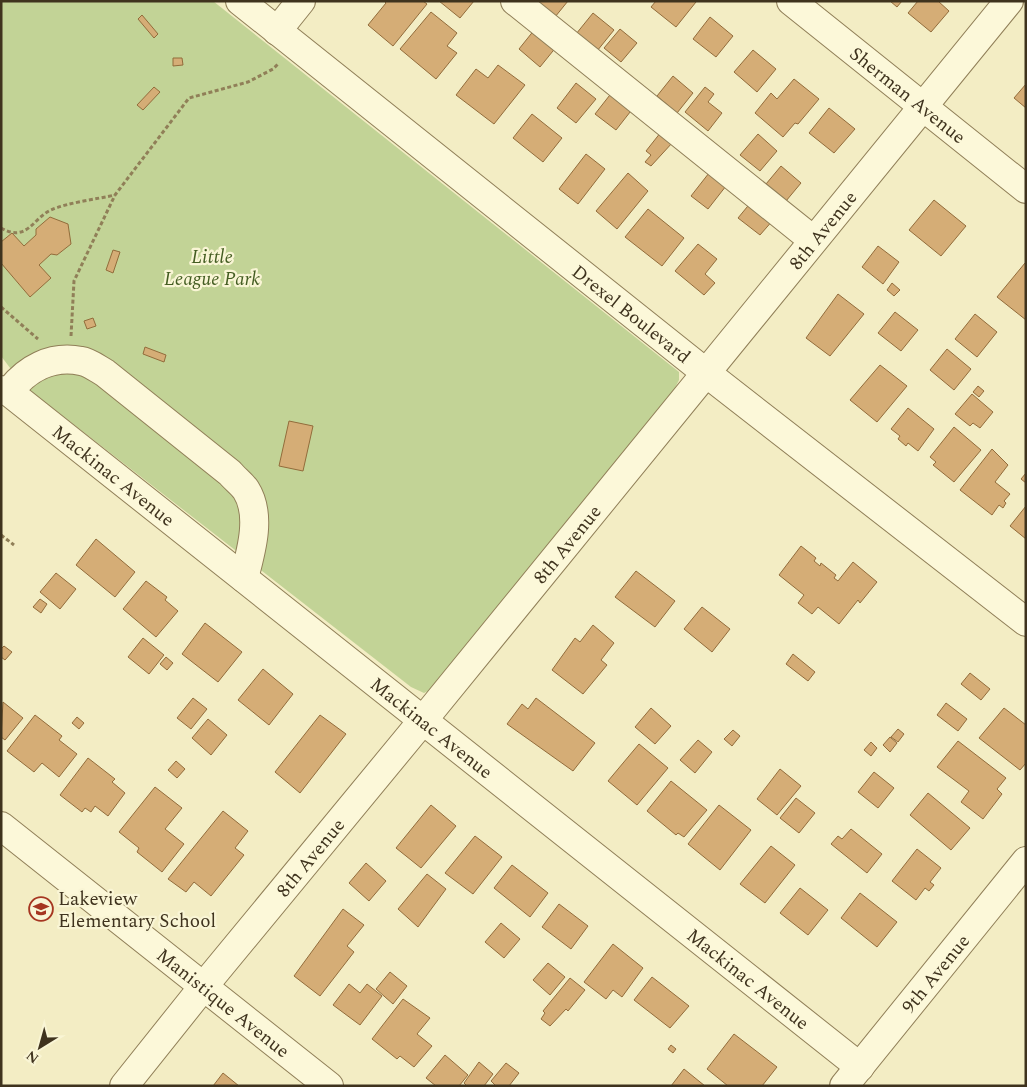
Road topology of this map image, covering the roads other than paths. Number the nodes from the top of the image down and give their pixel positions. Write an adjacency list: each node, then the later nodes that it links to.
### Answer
1 (240, 1): 6 (street, Drexel Boulevard)
2 (301, 1): 6 (street)
3 (514, 1): 9 (street)
4 (790, 1): 7 (street, Sherman Avenue)
5 (1009, 1): 7 (street, 8th Avenue)
6 (286, 38): 10 (street, Drexel Boulevard)
7 (923, 107): 8 (street, Sherman Avenue); 9 (street, 8th Avenue)
8 (1026, 189)
9 (813, 240): 10 (street, 8th Avenue)
10 (705, 372): 13 (street, Drexel Boulevard); 14 (street, 8th Avenue)
11 (5, 391): 12 (street, Mackinac Avenue); 12 (street)
12 (244, 578): 14 (street, Mackinac Avenue)
13 (1026, 622)
14 (424, 719): 17 (street, 8th Avenue); 18 (street, Mackinac Avenue)
15 (1, 826): 17 (street, Manistique Avenue)
16 (1026, 861): 18 (street, 9th Avenue)
17 (202, 987): 19 (street, 8th Avenue); 20 (street, Manistique Avenue)
18 (852, 1076)
19 (124, 1086)
20 (329, 1086)

